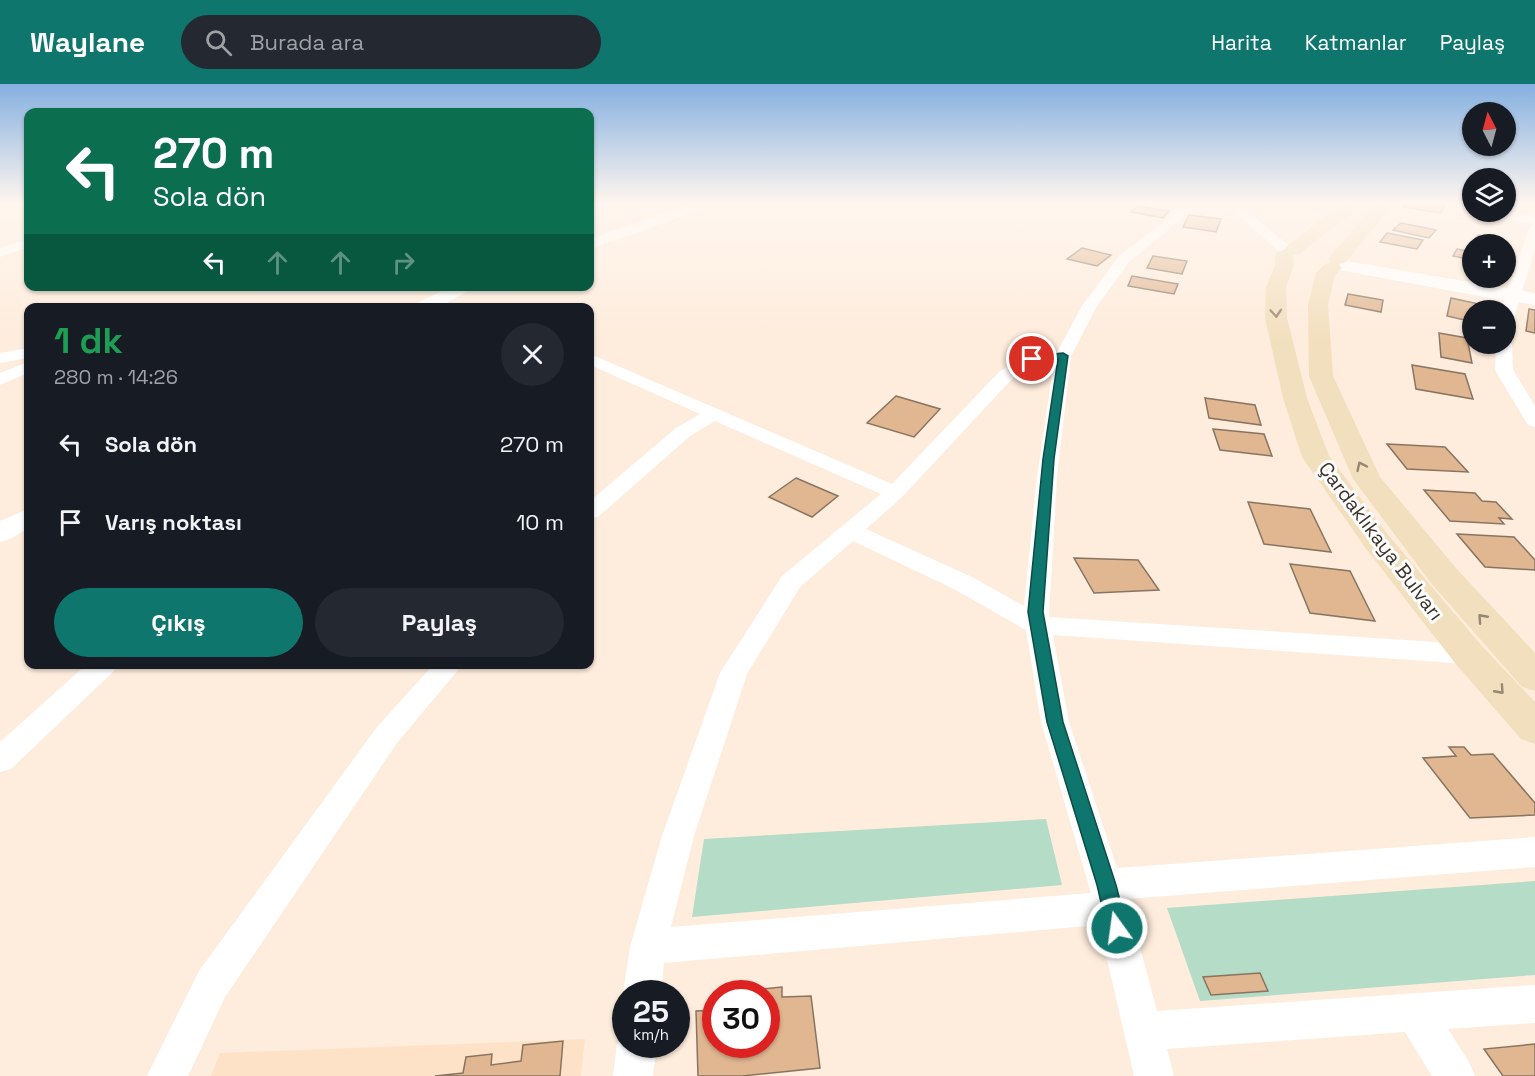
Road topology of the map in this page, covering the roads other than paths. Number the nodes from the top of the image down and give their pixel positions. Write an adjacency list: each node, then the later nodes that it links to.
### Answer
1 (1135, 250): 14 (street)
2 (1297, 250): 6 (street)
3 (1318, 250): 6 (main road, Çardaklıkaya Bulvarı)
4 (1324, 250): 6 (main road, Çardaklıkaya Bulvarı)
5 (1527, 250): 8 (street)
6 (1311, 260): 8 (street); 27 (main road, Çardaklıkaya Bulvarı, one-way to 27); 30 (main road, Çardaklıkaya Bulvarı, one-way to 6)
7 (457, 291): 11 (street)
8 (1511, 296): 9 (street); 10 (street)
9 (1535, 299)
10 (1510, 300)
11 (432, 303)
12 (24, 354): 15 (street)
13 (1504, 354): 20 (street)
14 (1063, 356): 21 (street); 26 (street)
15 (0, 358)
16 (594, 361): 19 (street)
17 (24, 369): 18 (street)
18 (0, 380)
19 (714, 414): 21 (street); 22 (street)
20 (1534, 419)
21 (895, 493): 24 (street)
22 (594, 509)
23 (24, 519): 25 (street)
24 (851, 531): 26 (street); 35 (street)
25 (0, 533)
26 (1038, 625): 27 (street); 34 (street)
27 (1468, 654): 31 (main road, Çardaklıkaya Bulvarı, one-way to 31)
28 (100, 669): 32 (street)
29 (446, 669): 41 (street)
30 (1532, 672)
31 (1535, 728)
32 (0, 760)
33 (1535, 852): 34 (street)
34 (1109, 896): 35 (street); 39 (street)
35 (648, 947): 36 (street)
36 (644, 980)
37 (1535, 1004): 38 (street)
38 (1414, 1012): 39 (street); 44 (street)
39 (1143, 1031): 43 (street)
40 (635, 1058): 42 (street)
41 (167, 1076)
42 (633, 1076)
43 (1154, 1076)
44 (1455, 1076)

